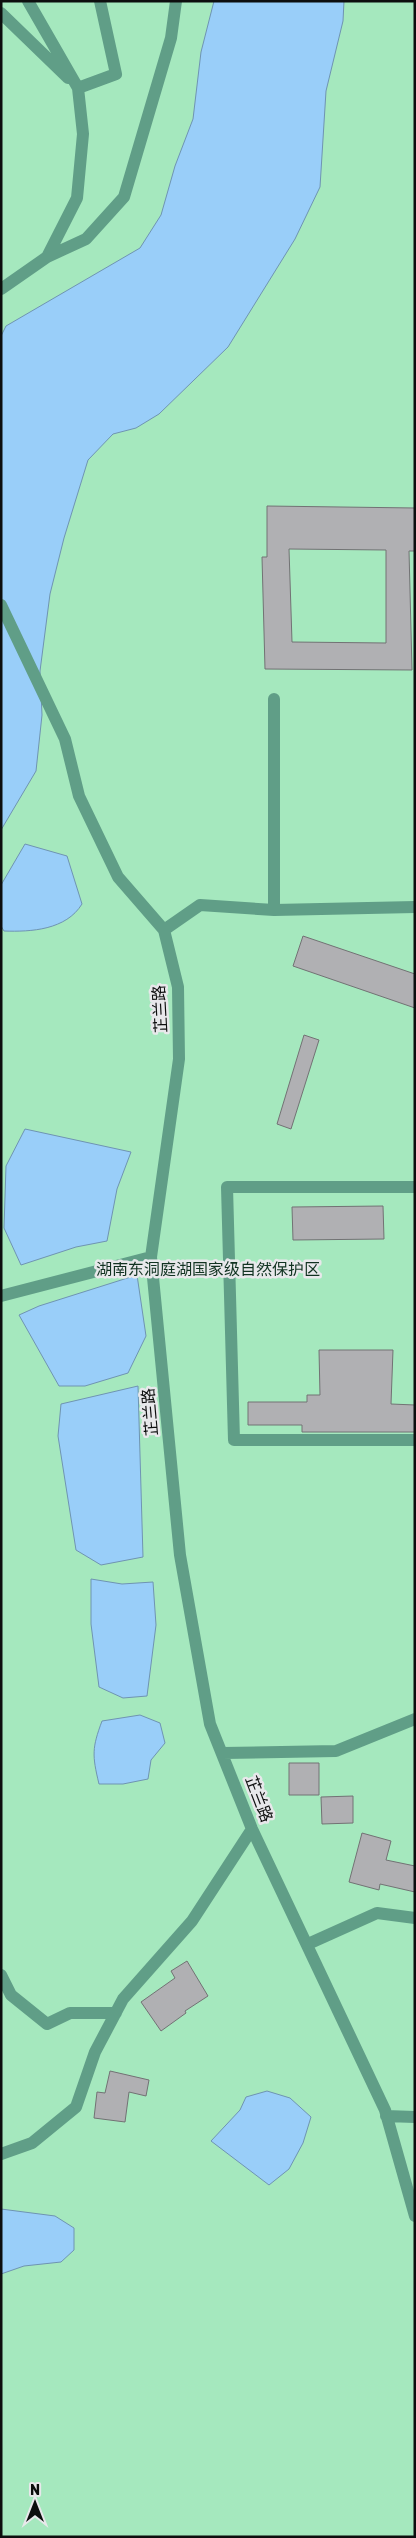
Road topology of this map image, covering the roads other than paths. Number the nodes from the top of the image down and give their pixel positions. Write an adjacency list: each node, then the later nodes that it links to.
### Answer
1 (28, 1): 5 (street)
2 (100, 1): 5 (street)
3 (176, 1): 6 (street)
4 (1, 13): 5 (street)
5 (78, 88): 6 (street)
6 (46, 257): 7 (street)
7 (1, 289)
8 (1, 605): 12 (street, 芷兰路)
9 (274, 699): 11 (street)
10 (415, 906): 11 (street)
11 (274, 910): 12 (street)
12 (164, 930): 14 (street, 芷兰路)
13 (415, 1187): 16 (street)
14 (151, 1257): 15 (street); 18 (street, 芷兰路)
15 (1, 1296)
16 (415, 1440)
17 (415, 1719): 18 (street)
18 (223, 1753): 19 (street, 芷兰路)
19 (252, 1829): 21 (street, 芷兰路); 23 (street)
20 (415, 1918): 21 (street)
21 (308, 1944): 24 (street, 芷兰路)
22 (1, 1975): 23 (street)
23 (116, 2013): 26 (street)
24 (386, 2116): 25 (street); 27 (street, 芷兰路)
25 (415, 2117)
26 (1, 2154)
27 (415, 2216)

